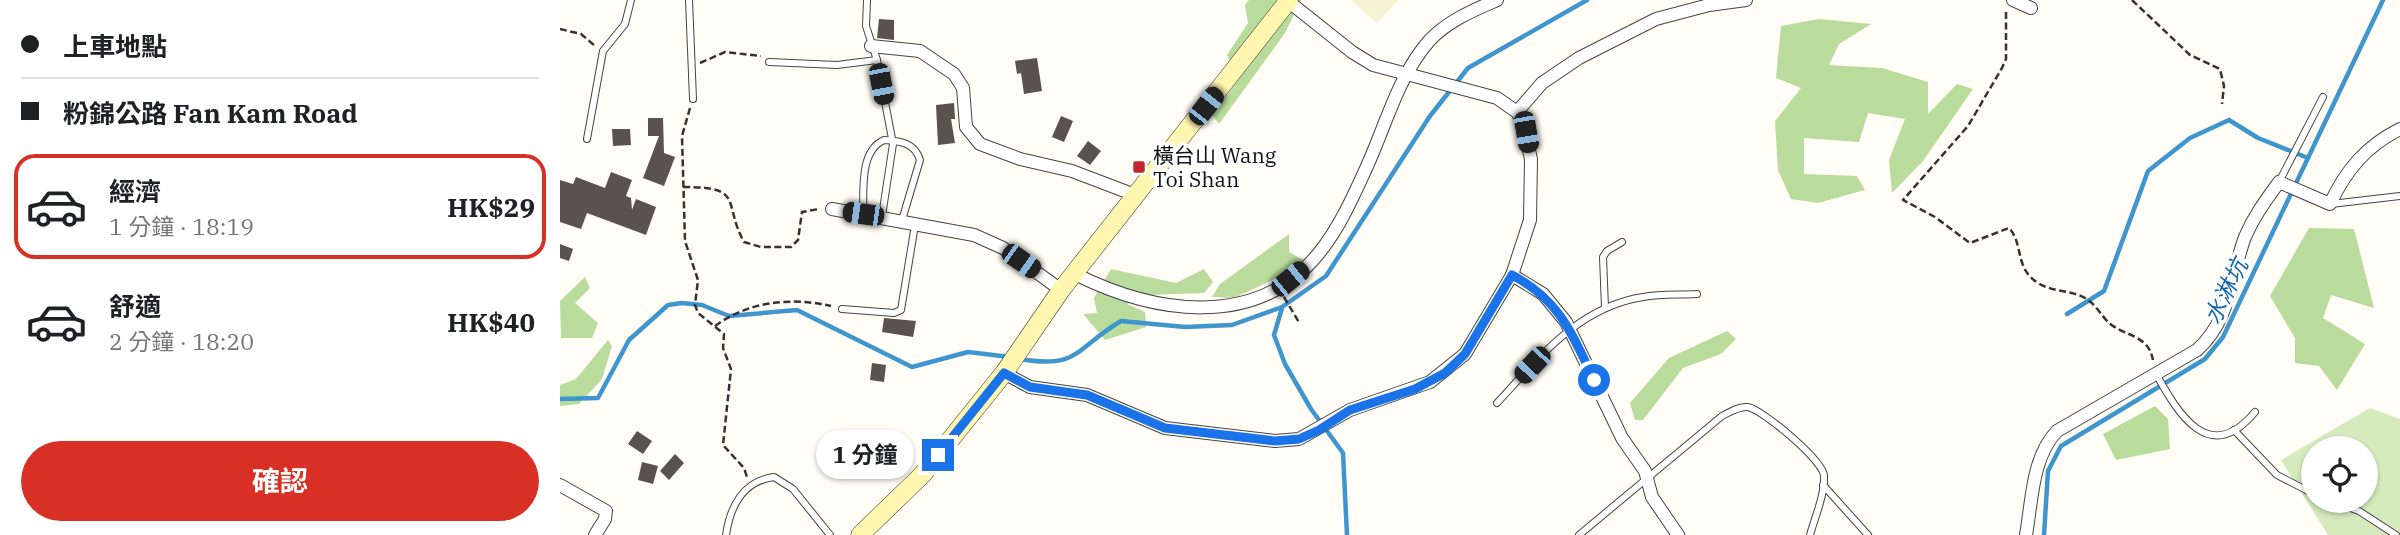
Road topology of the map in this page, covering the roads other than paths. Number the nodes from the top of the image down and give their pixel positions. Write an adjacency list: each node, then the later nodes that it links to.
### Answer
1 (631, 0): 17 (lane)
2 (690, 0): 14 (lane)
3 (867, 0): 9 (lane)
4 (1497, 0): 12 (street)
5 (1746, 0): 15 (street)
6 (1288, 1): 12 (street); 20 (main road)
7 (2009, 5): 8 (street)
8 (2031, 8)
9 (871, 46): 10 (lane); 20 (street)
10 (877, 60): 11 (lane); 18 (lane)
11 (769, 62)
12 (1406, 76): 15 (street); 28 (street)
13 (2323, 97): 19 (lane)
14 (693, 99)
15 (1517, 112): 29 (street)
16 (2400, 130): 22 (street)
17 (587, 139)
18 (892, 140): 24 (lane); 25 (lane); 26 (lane)
19 (2279, 182): 22 (street); 36 (street)
20 (1135, 195): 28 (main road)
21 (2400, 195): 22 (lane)
22 (2330, 204)
23 (832, 209): 24 (street)
24 (863, 214): 25 (street)
25 (883, 216): 26 (street)
26 (908, 221): 30 (street); 33 (lane)
27 (1622, 242): 32 (lane)
28 (1075, 274): 30 (main road)
29 (1512, 275): 34 (street); 35 (street)
30 (1061, 290): 35 (main road)
31 (1697, 294): 32 (lane)
32 (1605, 308): 34 (lane)
33 (842, 309)
34 (1569, 327): 37 (lane); 40 (street)
35 (1004, 373): 48 (main road)
36 (2156, 374): 39 (lane); 53 (street)
37 (1497, 403)
38 (2255, 412): 39 (lane)
39 (2234, 430): 43 (lane)
40 (1646, 478): 42 (lane); 49 (lane); 50 (street)
41 (560, 485): 45 (street)
42 (1823, 485): 51 (lane); 52 (lane)
43 (2301, 487)
44 (2362, 513): 54 (lane)
45 (595, 535)
46 (726, 535): 47 (lane)
47 (830, 535)
48 (860, 535)
49 (1579, 535)
50 (1678, 535)
51 (1810, 535)
52 (1867, 535)
53 (2026, 535)
54 (2396, 535)

